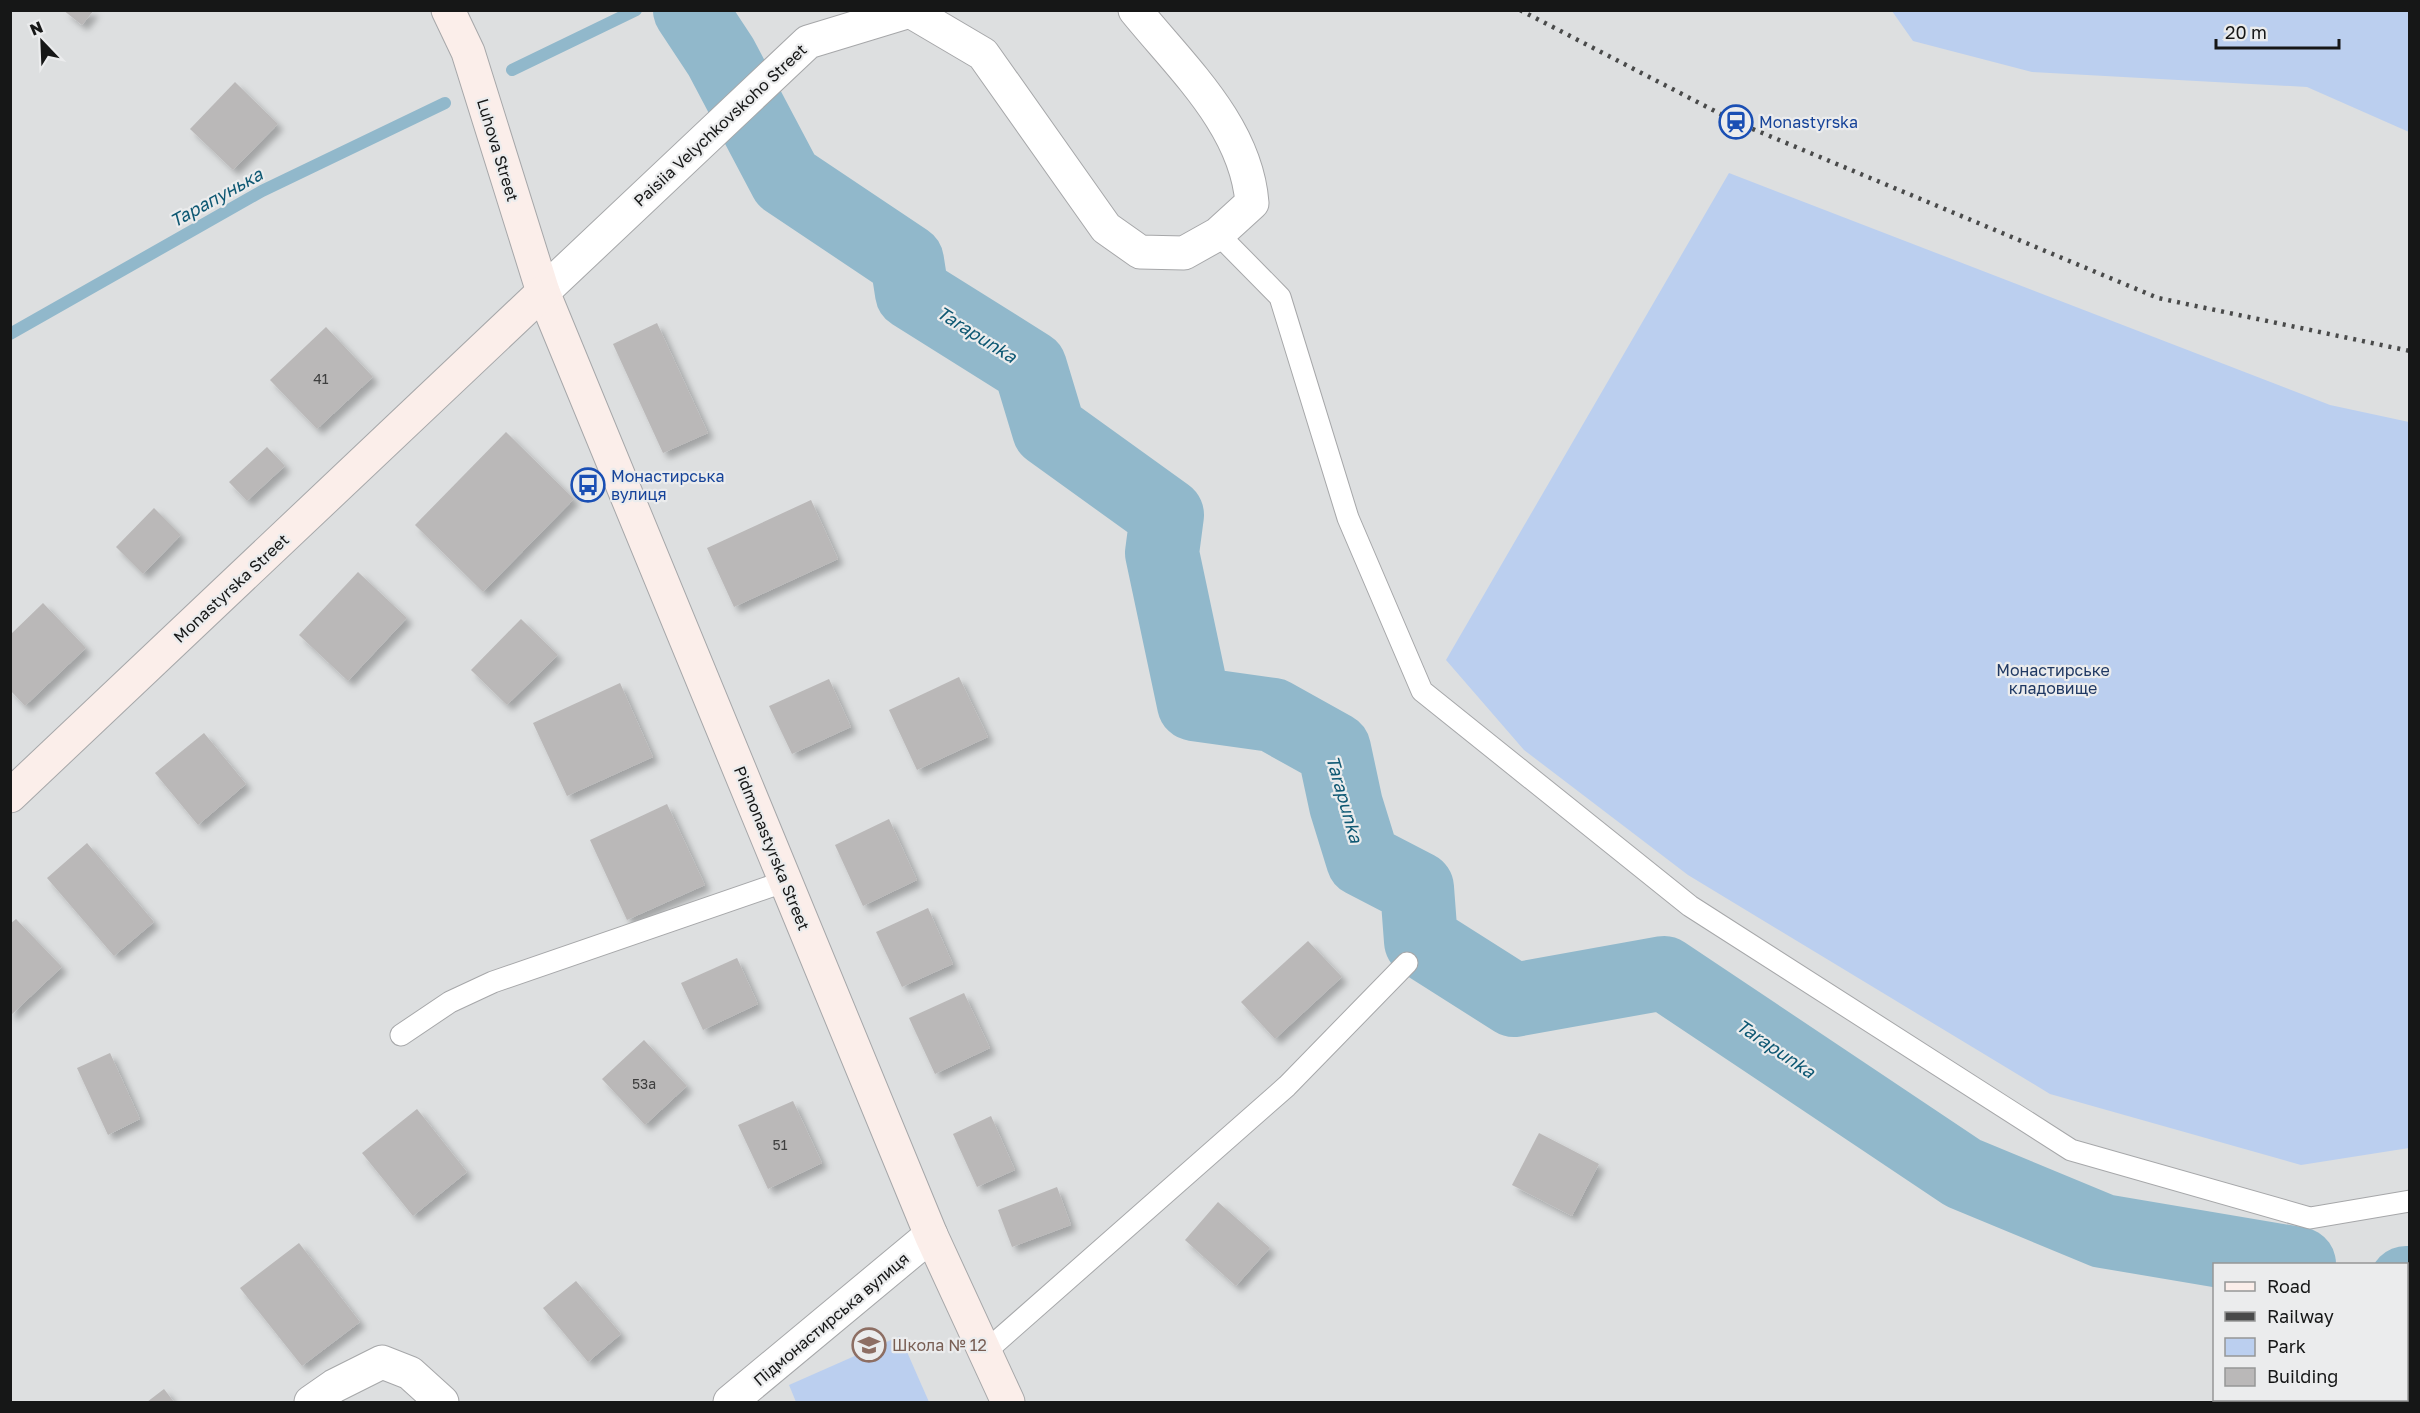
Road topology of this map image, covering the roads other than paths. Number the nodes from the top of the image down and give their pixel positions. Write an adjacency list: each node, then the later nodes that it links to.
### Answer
1 (448, 10): 4 (street, Luhova Street)
2 (1135, 10): 3 (street, Paisiia Velychkovskoho Street)
3 (1218, 234): 4 (street, Paisiia Velychkovskoho Street); 9 (lane)
4 (543, 292): 5 (street); 6 (street, Pidmonastyrska Street)
5 (10, 796)
6 (786, 881): 8 (lane); 10 (street, Pidmonastyrska Street)
7 (1407, 963): 11 (lane)
8 (400, 1035)
9 (2409, 1201)
10 (931, 1235): 11 (street, Pidmonastyrska Street); 14 (street, Підмонастирська вулиця)
11 (986, 1352): 15 (street, Pidmonastyrska Street)
12 (311, 1402): 13 (street)
13 (442, 1402)
14 (730, 1402)
15 (1008, 1402)

